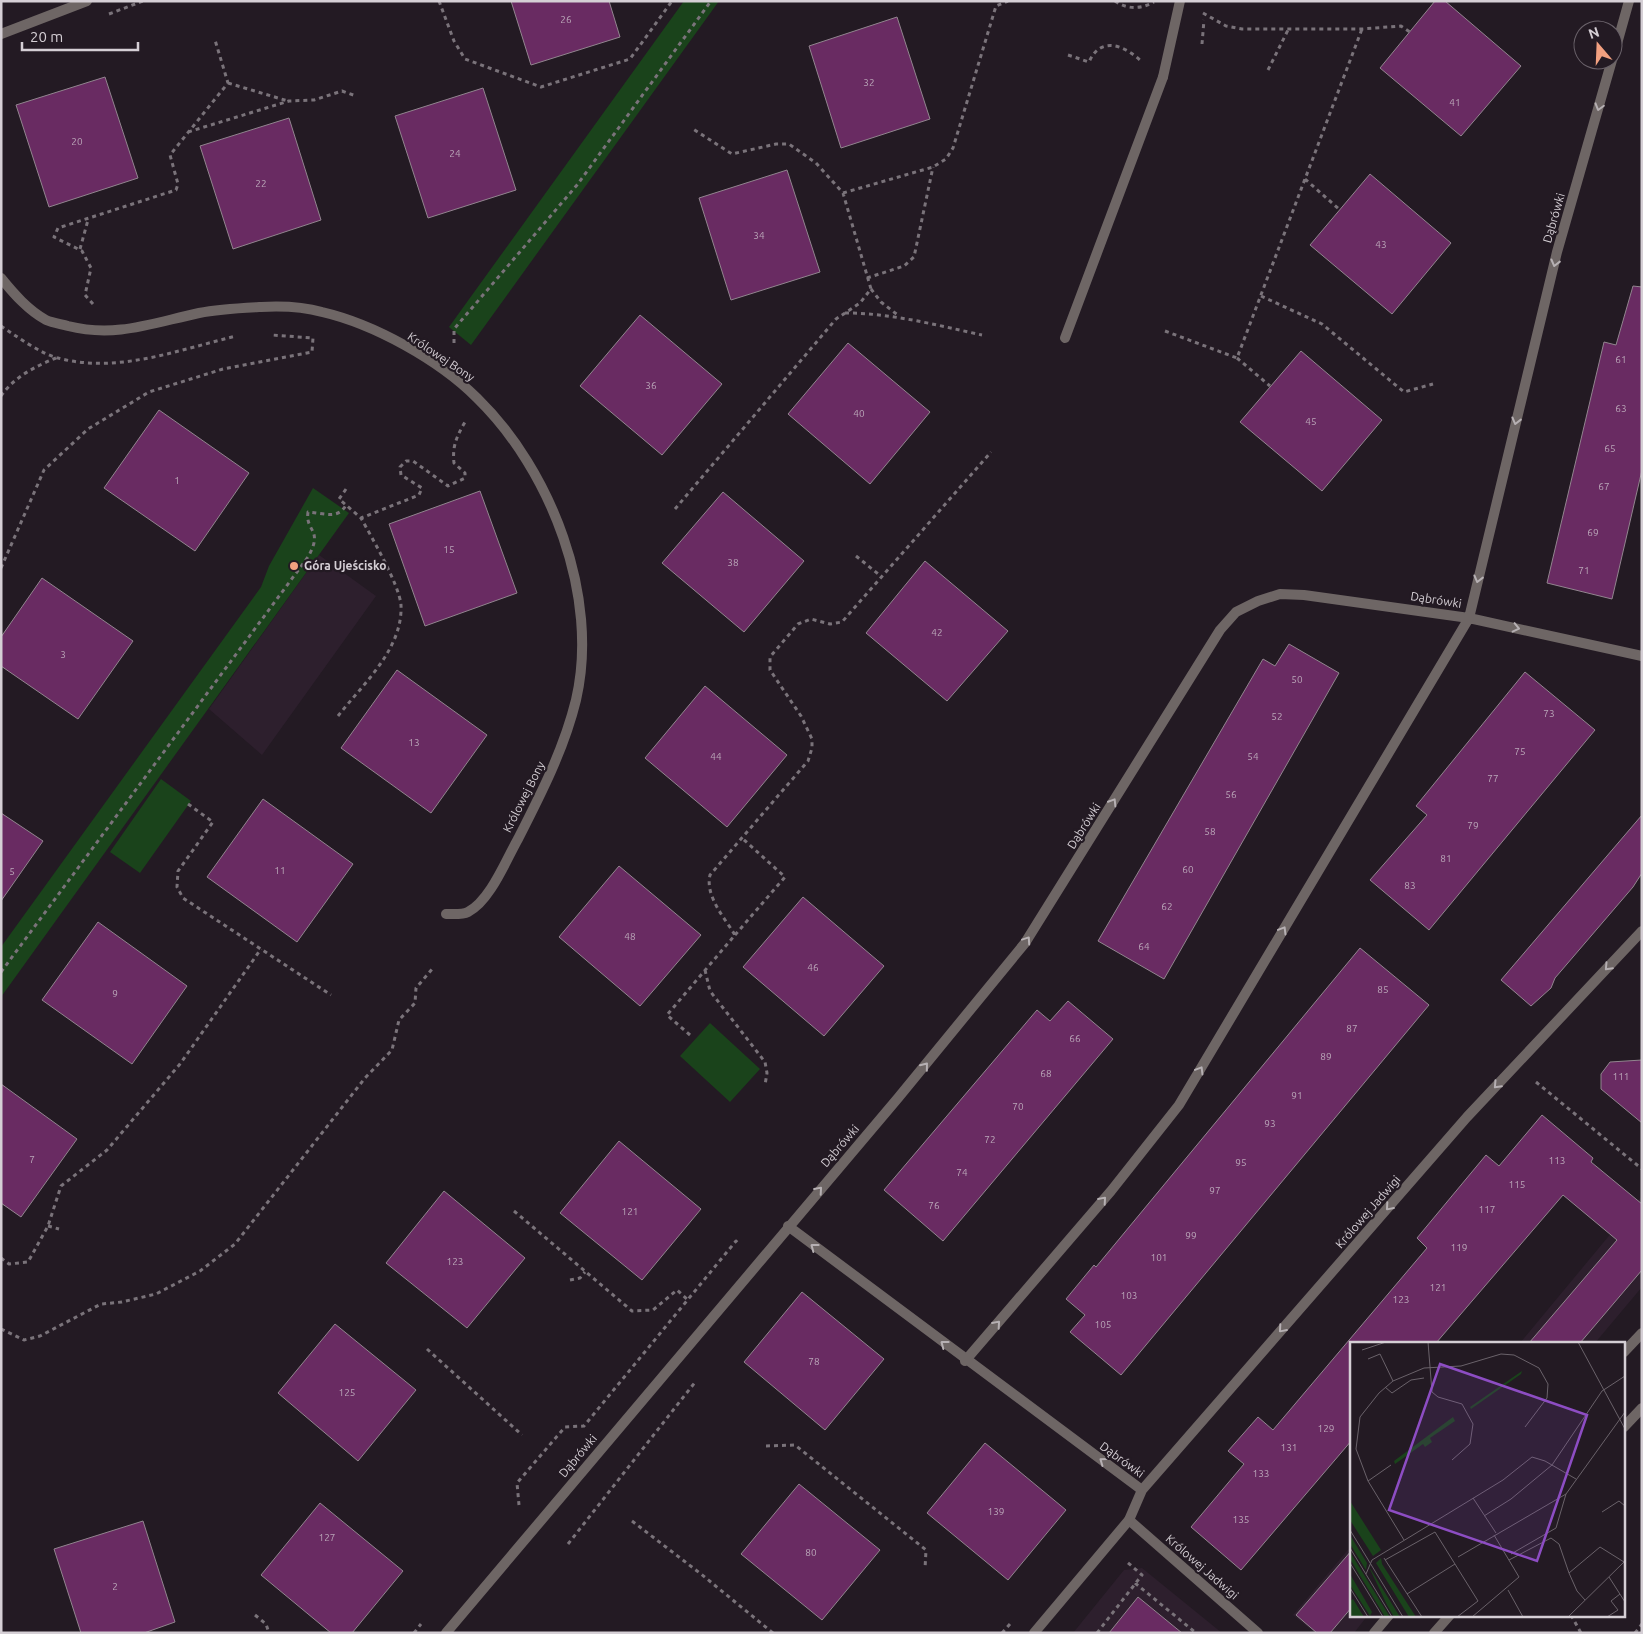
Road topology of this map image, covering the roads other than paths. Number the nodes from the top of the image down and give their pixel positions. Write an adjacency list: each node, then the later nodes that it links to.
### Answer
1 (87, 1): 5 (street)
2 (1180, 1): 8 (street)
3 (1629, 1): 4 (street, Dąbrówki)
4 (1623, 23)
5 (1, 34)
6 (1610, 70): 9 (street, Dąbrówki, one-way to 9)
7 (1, 278): 11 (street, Królowej Bony)
8 (1065, 338)
9 (1469, 618): 10 (street, Dąbrówki, one-way to 10); 13 (street, Dąbrówki, one-way to 9); 16 (street, Dąbrówki, one-way to 9)
10 (1642, 656)
11 (446, 914)
12 (1642, 932): 19 (street, Królowej Jadwigi, one-way to 19)
13 (788, 1226): 16 (street, Dąbrówki, one-way to 13); 23 (street, Dąbrówki)
14 (1642, 1333): 15 (street)
15 (1626, 1350)
16 (966, 1361): 19 (street, Dąbrówki, one-way to 16)
17 (1642, 1408): 18 (street)
18 (1626, 1425)
19 (1142, 1490): 20 (street, Królowej Jadwigi)
20 (1129, 1520): 24 (street, Królowej Jadwigi); 25 (street, Królowej Jadwigi)
21 (1389, 1616): 26 (street)
22 (1449, 1616): 27 (street)
23 (446, 1633)
24 (1034, 1633)
25 (1258, 1633)
26 (1374, 1633)
27 (1434, 1633)

